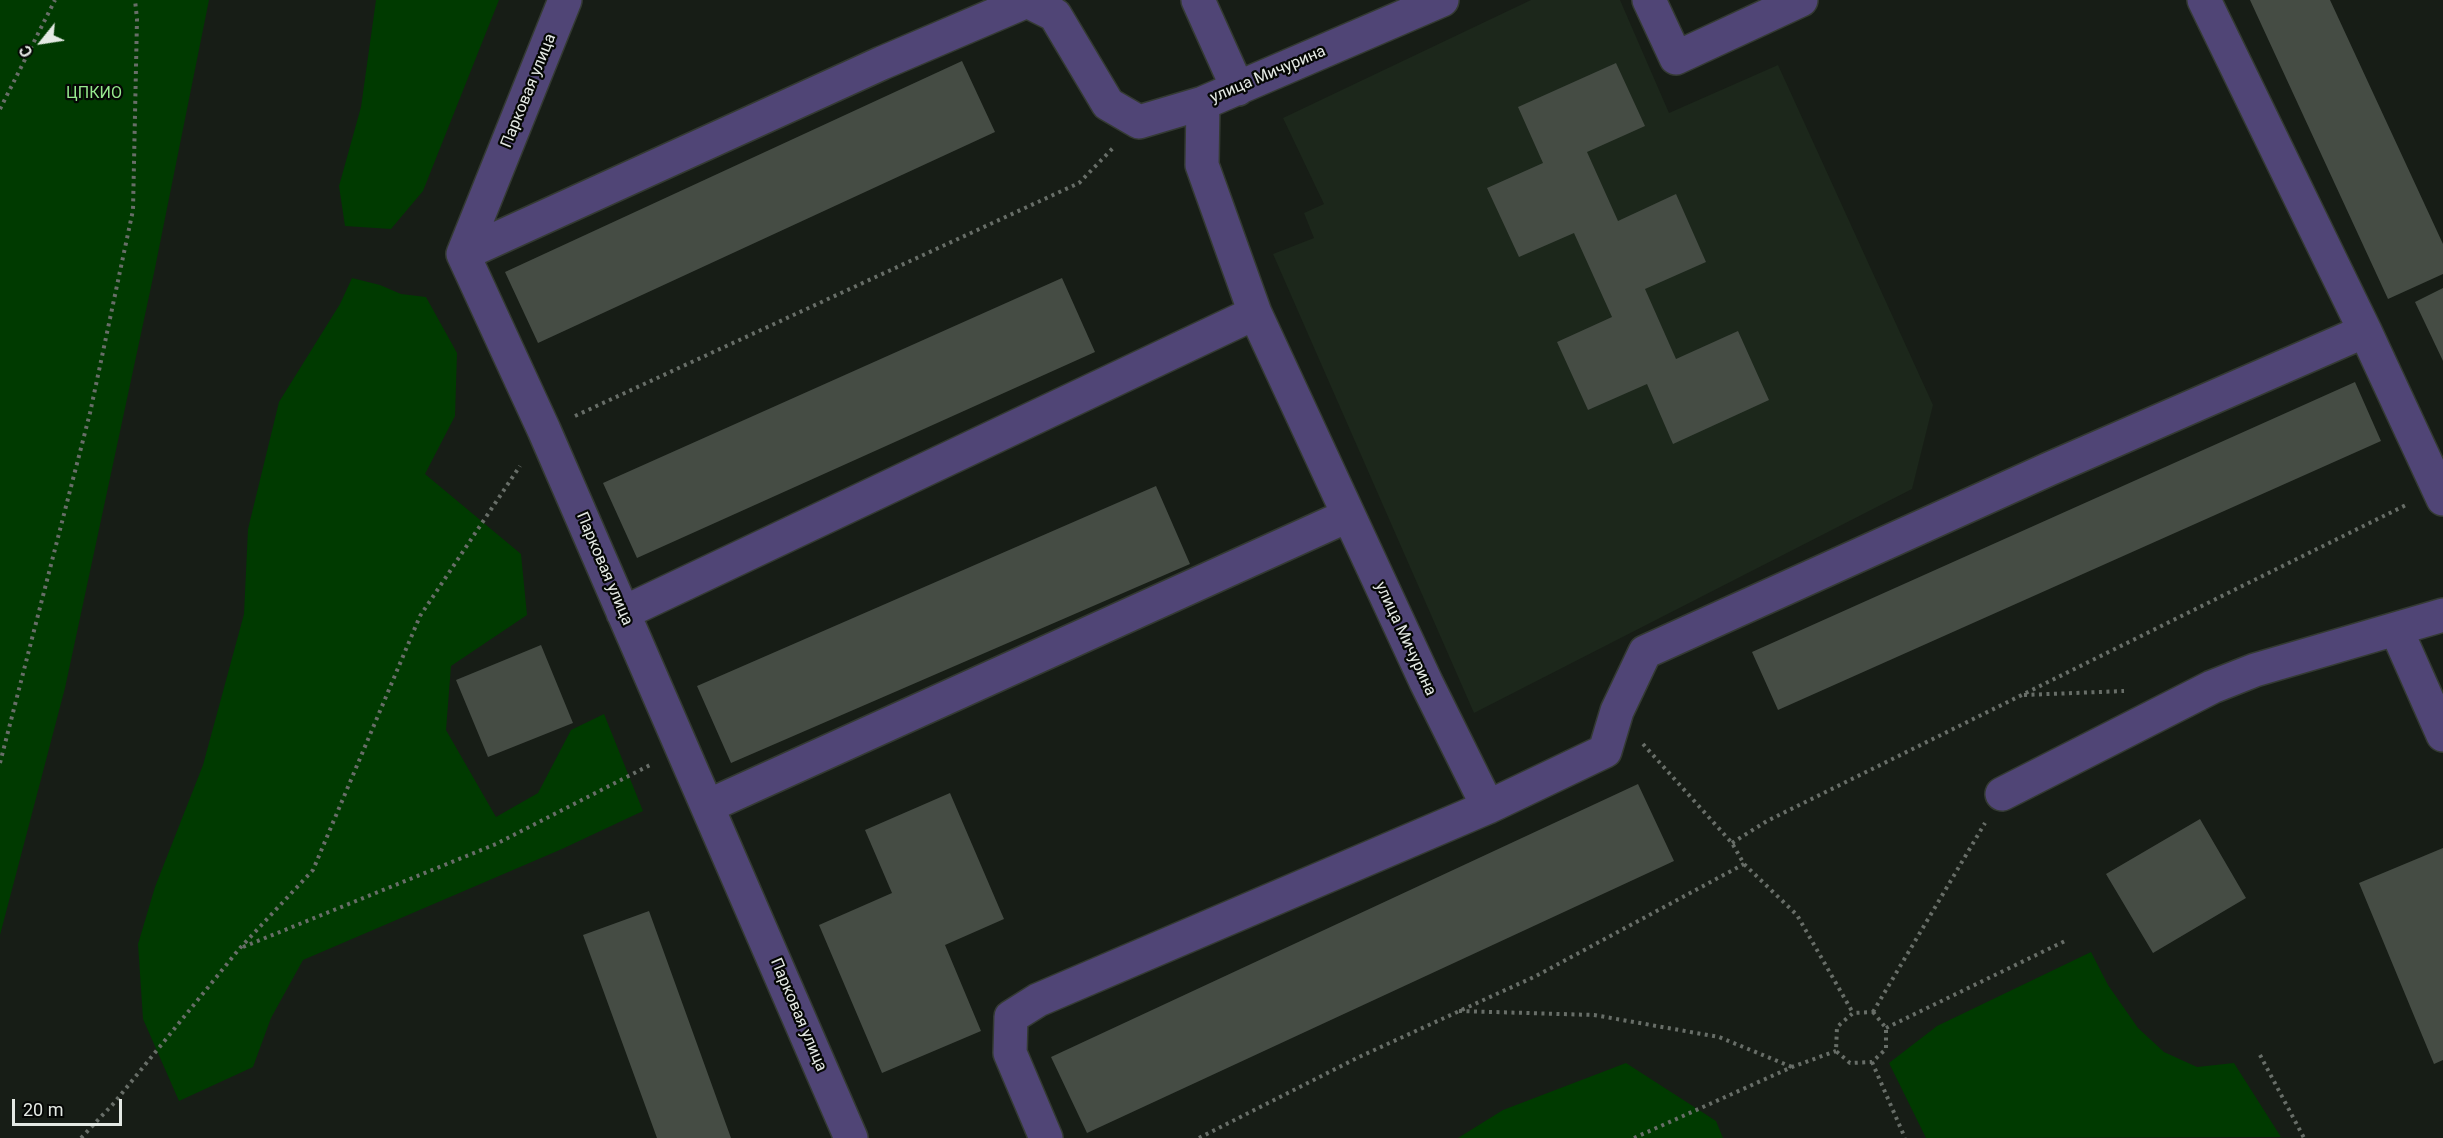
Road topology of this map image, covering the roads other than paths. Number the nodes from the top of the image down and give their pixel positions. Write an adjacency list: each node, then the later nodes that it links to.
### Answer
1 (565, 0): 10 (street, Парковая улица)
2 (1198, 0): 8 (street)
3 (1442, 0): 7 (street, улица Мичурина)
4 (1649, 0): 5 (street)
5 (1800, 0)
6 (2204, 0): 12 (street)
7 (1390, 10): 8 (street, улица Мичурина)
8 (1238, 89): 9 (street, улица Мичурина)
9 (1203, 103): 10 (street); 11 (street, улица Мичурина)
10 (463, 254): 15 (street, Парковая улица)
11 (1255, 313): 14 (street, улица Мичурина); 15 (street)
12 (2365, 331): 13 (street); 21 (street)
13 (2441, 494)
14 (1347, 516): 20 (street); 21 (street, улица Мичурина)
15 (623, 613): 20 (street, Парковая улица)
16 (2443, 615): 17 (street)
17 (2396, 629): 18 (street); 19 (street)
18 (2443, 735)
19 (2002, 794)
20 (708, 806): 22 (street, Парковая улица)
21 (1488, 807): 23 (street)
22 (851, 1138)
23 (1046, 1138)

